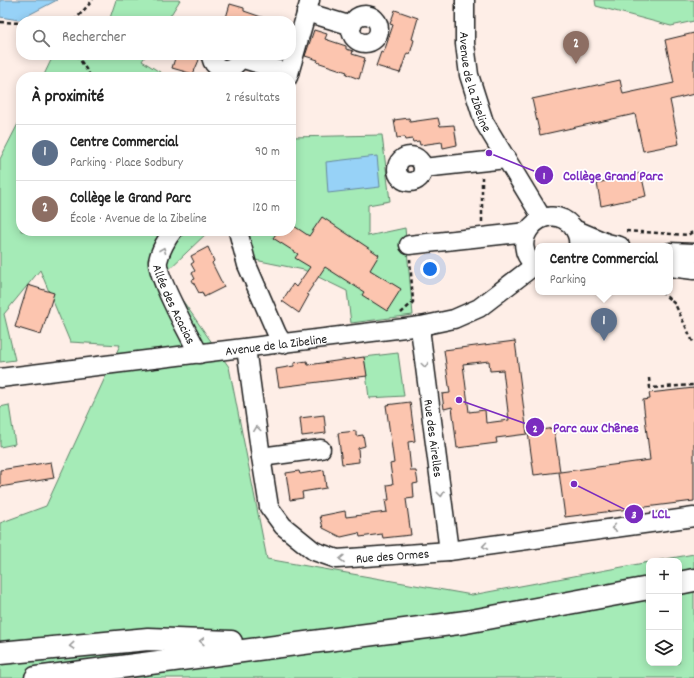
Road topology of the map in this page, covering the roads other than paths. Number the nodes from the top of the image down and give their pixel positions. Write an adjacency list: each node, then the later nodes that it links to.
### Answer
1 (464, 0): 11 (street, Avenue de la Zibeline)
2 (308, 6): 3 (street); 4 (street)
3 (352, 26)
4 (296, 47)
5 (212, 60): 6 (street)
6 (238, 60)
7 (250, 60): 9 (street)
8 (292, 60): 10 (street)
9 (280, 72)
10 (289, 72)
11 (506, 159): 12 (street); 13 (street, Avenue de la Zibeline)
12 (423, 168)
13 (542, 218): 14 (street); 17 (street)
14 (527, 232): 19 (street); 22 (street)
15 (169, 236): 29 (street, Allée des Acacias, one-way to 15)
16 (239, 236): 27 (street)
17 (576, 238): 18 (street)
18 (603, 243)
19 (409, 245)
20 (673, 252): 21 (street)
21 (694, 253)
22 (535, 265)
23 (535, 267): 26 (street, Avenue de la Zibeline)
24 (673, 267): 25 (street)
25 (694, 270)
26 (421, 326): 27 (street, Avenue de la Zibeline); 34 (street, Rue des Airelles, one-way to 34)
27 (283, 344): 28 (street, Avenue de la Zibeline)
28 (246, 348): 29 (street, Avenue de la Zibeline); 32 (street, Rue des Ormes, one-way to 28)
29 (199, 354): 30 (street, Avenue de la Zibeline)
30 (0, 378)
31 (321, 450): 32 (street)
32 (261, 457): 34 (street, Rue des Ormes, one-way to 32)
33 (694, 517): 34 (street, Rue des Ormes, one-way to 34)
34 (448, 551)
35 (694, 580): 36 (main road)
36 (682, 582)
37 (646, 589): 38 (main road)
38 (297, 644): 39 (main road, one-way to 39); 40 (main road)
39 (0, 653)
40 (120, 667): 41 (main road); 42 (main road)
41 (36, 678)
42 (80, 678)

